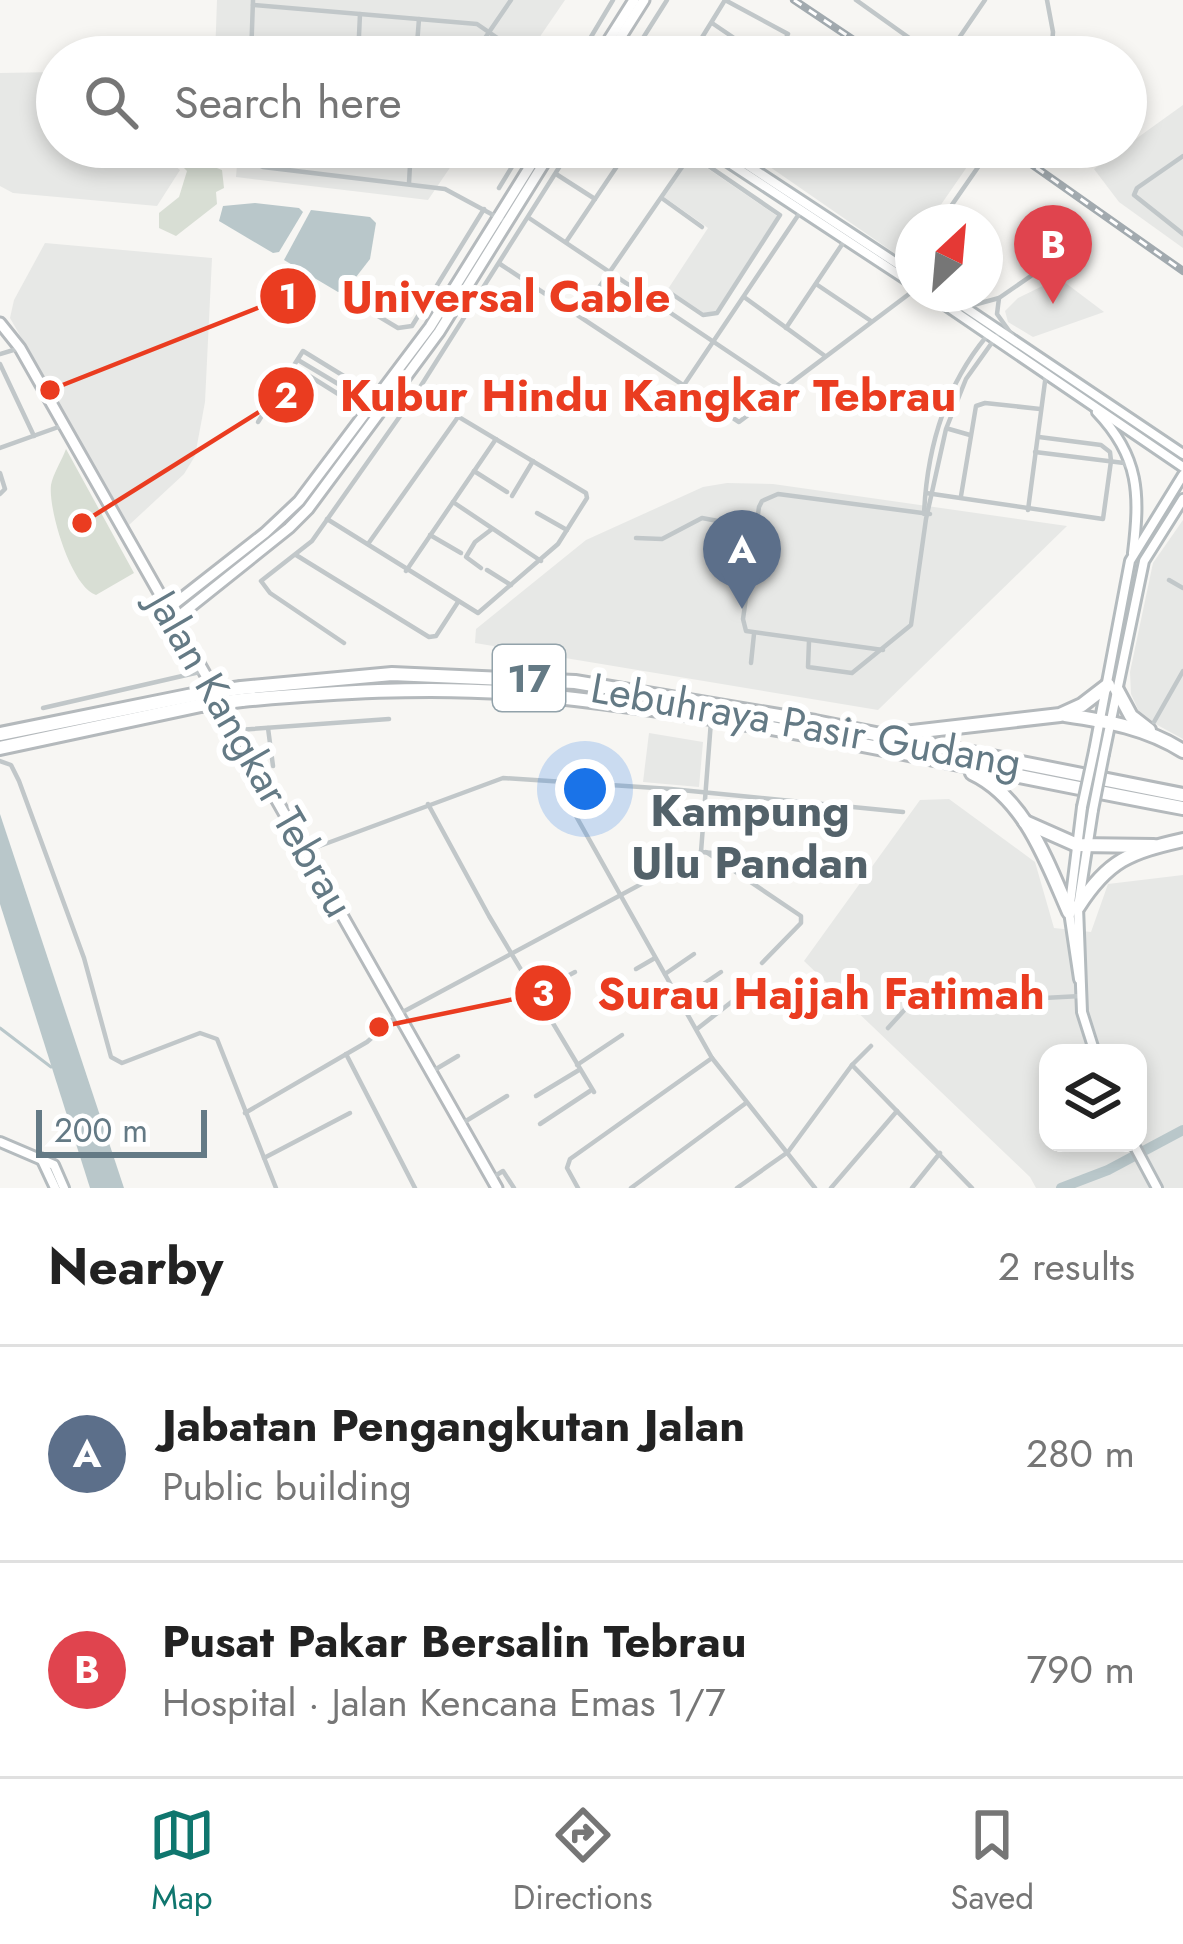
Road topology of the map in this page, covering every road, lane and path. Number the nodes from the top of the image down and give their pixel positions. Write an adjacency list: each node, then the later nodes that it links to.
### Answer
1 (511, 0): 14 (street)
2 (613, 0): 20 (street)
3 (634, 0): 21 (main road)
4 (644, 0): 22 (main road)
5 (667, 0): 23 (street)
6 (725, 0): 13 (street); 26 (street)
7 (856, 0): 27 (street)
8 (985, 0): 28 (street)
9 (1047, 0): 29 (street)
10 (253, 3): 11 (street); 15 (street)
11 (360, 14): 12 (street); 16 (street)
12 (419, 19): 14 (street); 17 (street)
13 (712, 23): 24 (street); 25 (street)
14 (489, 30): 18 (street); 19 (street)
15 (252, 36)
16 (359, 36)
17 (418, 36)
18 (485, 36)
19 (497, 36)
20 (592, 36)
21 (611, 36)
22 (621, 36)
23 (645, 36)
24 (704, 36)
25 (731, 36)
26 (786, 36)
27 (907, 36)
28 (960, 36)
29 (1053, 36)
30 (1183, 156): 55 (street)
31 (272, 168): 44 (street)
32 (410, 168): 44 (street)
33 (512, 168): 45 (street)
34 (531, 168): 52 (main road)
35 (540, 168): 52 (main road)
36 (559, 168): 43 (street)
37 (616, 168): 47 (street)
38 (682, 168): 46 (street)
39 (720, 168): 54 (street)
40 (731, 168): 50 (street)
41 (749, 168): 50 (street)
42 (977, 168): 48 (street)
43 (556, 173): 47 (street); 51 (street)
44 (410, 184): 49 (street)
45 (500, 188)
46 (661, 198): 53 (street); 62 (street)
47 (595, 200): 58 (street)
48 (952, 204)
49 (484, 209): 52 (street); 68 (street)
50 (805, 209): 56 (street); 57 (street); 59 (street)
51 (529, 218): 58 (street); 60 (street)
52 (503, 221): 87 (main road); 92 (main road)
53 (702, 227)
54 (774, 227): 56 (street); 67 (street)
55 (1183, 234)
56 (785, 235): 66 (street)
57 (845, 240): 63 (street); 64 (street)
58 (566, 242): 62 (street)
59 (895, 259)
60 (500, 264): 73 (street); 90 (street)
61 (1041, 268): 65 (street)
62 (610, 271): 67 (street); 73 (street)
63 (895, 275)
64 (816, 284): 74 (street); 76 (street)
65 (1003, 295)
66 (744, 297): 76 (street); 80 (street)
67 (658, 301): 80 (street)
68 (374, 302)
69 (895, 302): 74 (street)
70 (953, 312): 78 (street)
71 (972, 312): 77 (street)
72 (997, 312): 79 (street)
73 (580, 315): 88 (street)
74 (871, 322): 83 (street)
75 (0, 323): 81 (main road, Jalan Kangkar Tebrau)
76 (786, 328): 83 (street)
77 (998, 328): 78 (street); 79 (street)
78 (990, 338): 86 (street); 97 (street); 98 (street)
79 (1014, 338): 104 (street)
80 (714, 340): 88 (street); 89 (street)
81 (20, 348): 82 (street); 96 (main road, Jalan Kangkar Tebrau)
82 (0, 354)
83 (825, 356): 89 (street)
84 (296, 363): 92 (street); 92 (street); 95 (street)
85 (0, 364): 100 (street)
86 (1046, 374): 91 (street); 93 (street)
87 (402, 383): 90 (street); 129 (main road)
88 (684, 386): 89 (street)
89 (784, 389)
90 (417, 392): 94 (street); 121 (street)
91 (1083, 398): 108 (street); 111 (street)
92 (372, 404): 125 (main road)
93 (1040, 409): 99 (street); 101 (street)
94 (458, 417): 102 (street); 128 (street)
95 (258, 422)
96 (64, 425): 100 (street); 138 (main road, Jalan Kangkar Tebrau)
97 (938, 425): 98 (street); 114 (street)
98 (946, 429): 99 (street); 114 (street)
99 (970, 435): 115 (street)
100 (34, 436): 103 (street)
101 (1036, 437): 105 (street); 107 (street)
102 (496, 439): 106 (street); 109 (street)
103 (0, 448)
104 (1181, 451)
105 (1034, 452): 107 (street); 118 (street)
106 (533, 461): 109 (street); 124 (street)
107 (1111, 461): 111 (street); 118 (street)
108 (1180, 468): 112 (street); 112 (street)
109 (474, 471): 117 (street)
110 (0, 473): 113 (street)
111 (1134, 478): 132 (street)
112 (1173, 491): 132 (street)
113 (0, 494)
114 (930, 494): 115 (street); 120 (street)
115 (961, 498): 118 (street)
116 (1183, 499): 151 (street)
117 (453, 502): 123 (street); 126 (street)
118 (1028, 510)
119 (537, 513): 124 (street)
120 (927, 515): 122 (street); 147 (street)
121 (327, 519): 128 (street); 131 (street)
122 (757, 528): 127 (street); 143 (street)
123 (492, 529): 133 (street); 136 (street)
124 (567, 530): 133 (street)
125 (266, 533): 129 (main road); 140 (main road)
126 (430, 535): 130 (street); 134 (street)
127 (636, 538)
128 (367, 546): 134 (street)
129 (266, 547): 140 (main road)
130 (461, 553)
131 (294, 554): 139 (street); 146 (street)
132 (1133, 555): 151 (street)
133 (541, 561): 136 (street)
134 (406, 571): 139 (street)
135 (1169, 580): 137 (street)
136 (511, 585): 139 (street)
137 (1183, 588)
138 (158, 592): 140 (main road); 141 (main road, Jalan Kangkar Tebrau)
139 (458, 602)
140 (186, 604): 141 (main road); 142 (main road); 145 (main road)
141 (168, 609): 142 (main road, Jalan Kangkar Tebrau)
142 (174, 620): 145 (main road, Jalan Kangkar Tebrau)
143 (754, 634): 144 (street); 148 (street)
144 (808, 641): 147 (street); 147 (street)
145 (188, 643): 149 (main road, Jalan Kangkar Tebrau)
146 (344, 643)
147 (883, 650)
148 (751, 663)
149 (204, 671): 153 (street); 160 (main road, Jalan Kangkar Tebrau)
150 (1183, 671): 159 (street)
151 (1112, 687): 154 (highway); 157 (street); 159 (highway)
152 (241, 694): 156 (highway, Lebuhraya Pasir Gudang / 17); 161 (highway, Lebuhraya Pasir Gudang / 17); 162 (highway, Lebuhraya Pasir Gudang / 17, bridge)
153 (43, 708)
154 (1060, 715): 157 (highway); 161 (highway)
155 (389, 719): 158 (street)
156 (712, 719): 165 (highway, Lebuhraya Pasir Gudang / 17); 167 (street)
157 (1106, 720): 159 (highway); 174 (street, bridge)
158 (268, 728): 160 (street); 164 (street)
159 (1155, 729): 163 (highway)
160 (238, 730): 176 (main road, Jalan Kangkar Tebrau)
161 (882, 734): 168 (highway, Lebuhraya Pasir Gudang / 17)
162 (1, 747): 209 (street)
163 (1183, 751)
164 (273, 766)
165 (956, 766): 170 (highway, Lebuhraya Pasir Gudang / 17); 172 (highway)
166 (557, 782): 167 (street); 169 (street); 179 (street)
167 (706, 793): 171 (street); 177 (street)
168 (1183, 795)
169 (428, 804): 176 (street); 181 (street)
170 (1183, 808)
171 (903, 812)
172 (1024, 821): 174 (highway); 180 (highway)
173 (1183, 840): 175 (highway)
174 (1082, 846): 175 (highway); 180 (street)
175 (1154, 846): 180 (highway)
176 (306, 851): 193 (main road, Jalan Kangkar Tebrau)
177 (704, 852): 178 (street); 179 (street); 184 (street)
178 (867, 866)
179 (620, 895): 181 (street); 183 (street)
180 (1074, 909): 191 (street)
181 (511, 954): 190 (street); 193 (street)
182 (694, 954): 188 (street)
183 (655, 958): 185 (street); 188 (street)
184 (762, 963)
185 (636, 969)
186 (575, 972): 190 (street)
187 (721, 972): 192 (street)
188 (665, 974): 192 (street)
189 (757, 982): 195 (street)
190 (535, 992): 203 (street)
191 (1081, 996): 194 (street); 197 (street)
192 (680, 1000): 195 (street)
193 (399, 1014): 199 (street); 204 (main road, Jalan Kangkar Tebrau)
194 (888, 1028)
195 (697, 1029): 201 (street)
196 (622, 1035): 203 (street)
197 (1092, 1044)
198 (872, 1046): 202 (street)
199 (346, 1054): 209 (street); 223 (street)
200 (458, 1056): 204 (street)
201 (712, 1058): 207 (street); 225 (street)
202 (852, 1065): 208 (street); 214 (street)
203 (578, 1068): 206 (street); 212 (street)
204 (431, 1072): 211 (main road, Jalan Kangkar Tebrau)
205 (507, 1096): 211 (street)
206 (536, 1096)
207 (746, 1103): 214 (street); 226 (street)
208 (897, 1111): 216 (street); 229 (street)
209 (245, 1113): 218 (street)
210 (350, 1113): 218 (street)
211 (461, 1124): 219 (main road, Jalan Kangkar Tebrau)
212 (540, 1124)
213 (0, 1142): 217 (street)
214 (788, 1152): 227 (street); 228 (street)
215 (1139, 1152): 232 (street)
216 (940, 1154): 230 (street); 231 (street)
217 (40, 1156): 220 (street); 221 (street)
218 (264, 1158): 222 (street)
219 (494, 1183): 224 (street)
220 (55, 1188)
221 (64, 1188)
222 (276, 1188)
223 (415, 1188)
224 (514, 1188)
225 (578, 1188)
226 (631, 1188)
227 (737, 1188)
228 (814, 1188)
229 (831, 1188)
230 (912, 1188)
231 (972, 1188)
232 (1156, 1188)

